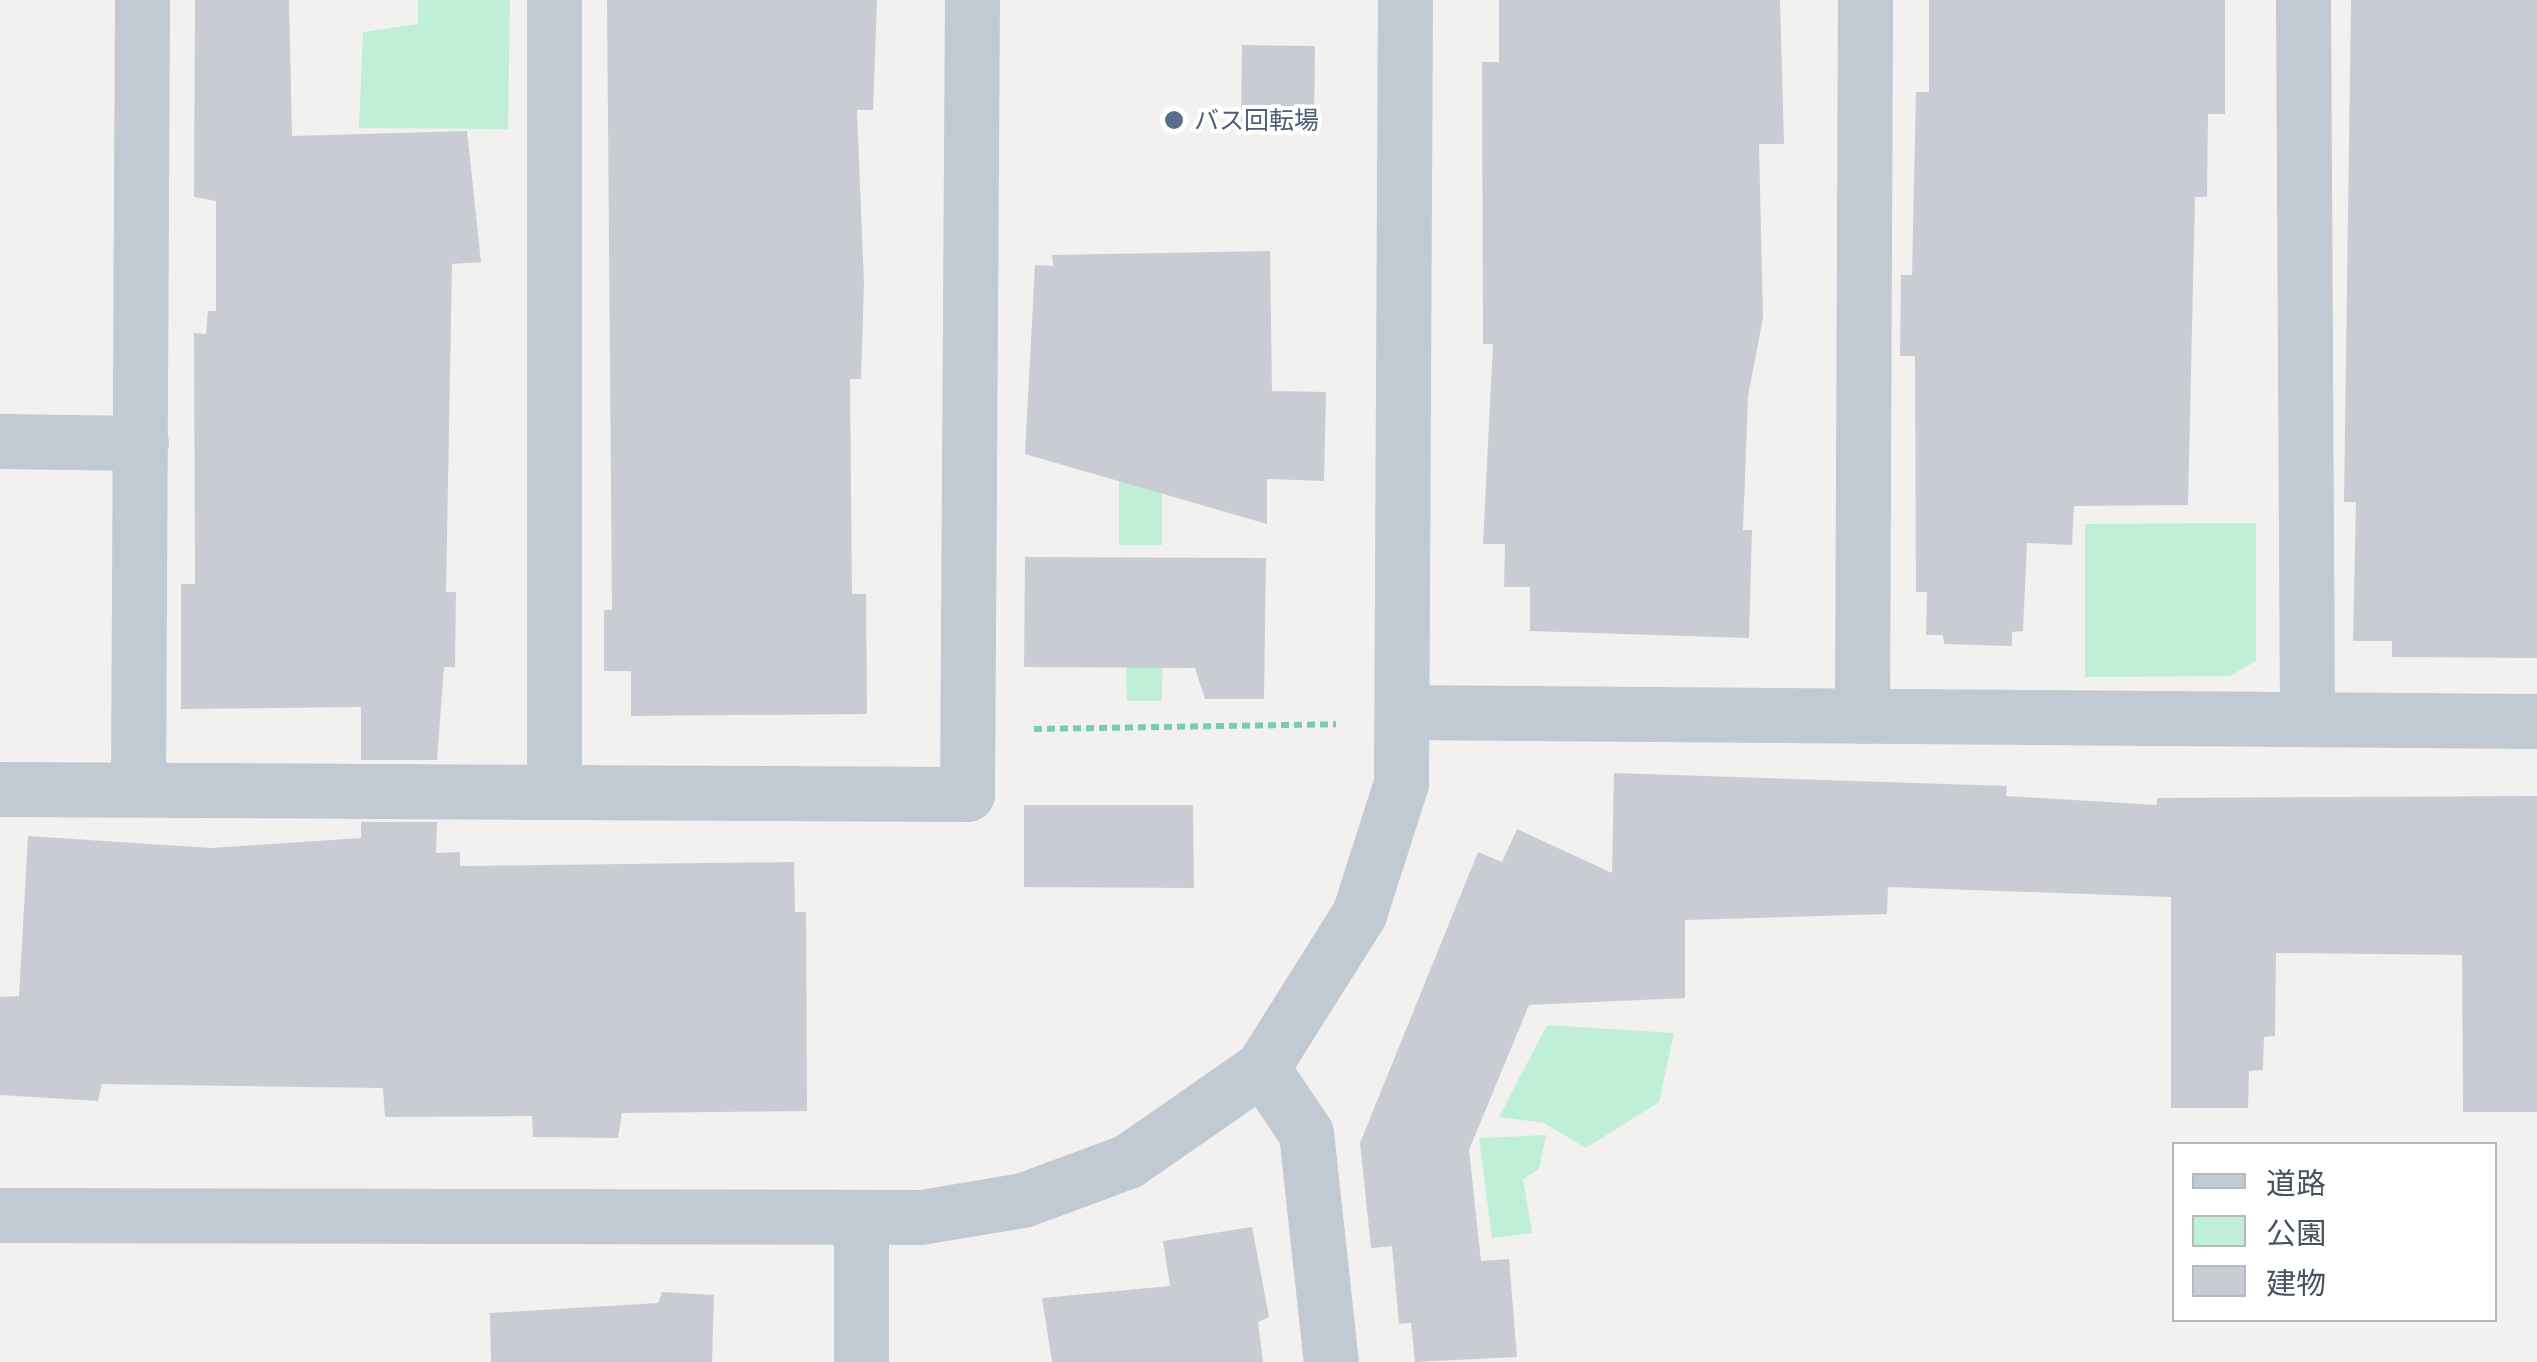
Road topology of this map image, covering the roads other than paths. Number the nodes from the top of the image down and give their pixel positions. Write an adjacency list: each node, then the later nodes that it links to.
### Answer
1 (142, 0): 8 (street)
2 (554, 0): 15 (street)
3 (972, 0): 15 (street)
4 (1405, 0): 9 (street)
5 (1865, 0): 10 (street)
6 (2303, 0): 11 (street)
7 (0, 441): 8 (street)
8 (141, 443): 14 (street)
9 (1409, 712): 10 (street); 16 (street)
10 (1862, 716): 11 (street)
11 (2307, 719): 12 (street)
12 (2537, 721)
13 (0, 789): 14 (street)
14 (138, 789): 15 (street)
15 (554, 792)
16 (1262, 1068): 18 (street); 20 (street)
17 (0, 1215): 18 (street)
18 (861, 1219): 19 (street)
19 (861, 1362)
20 (1331, 1362)

